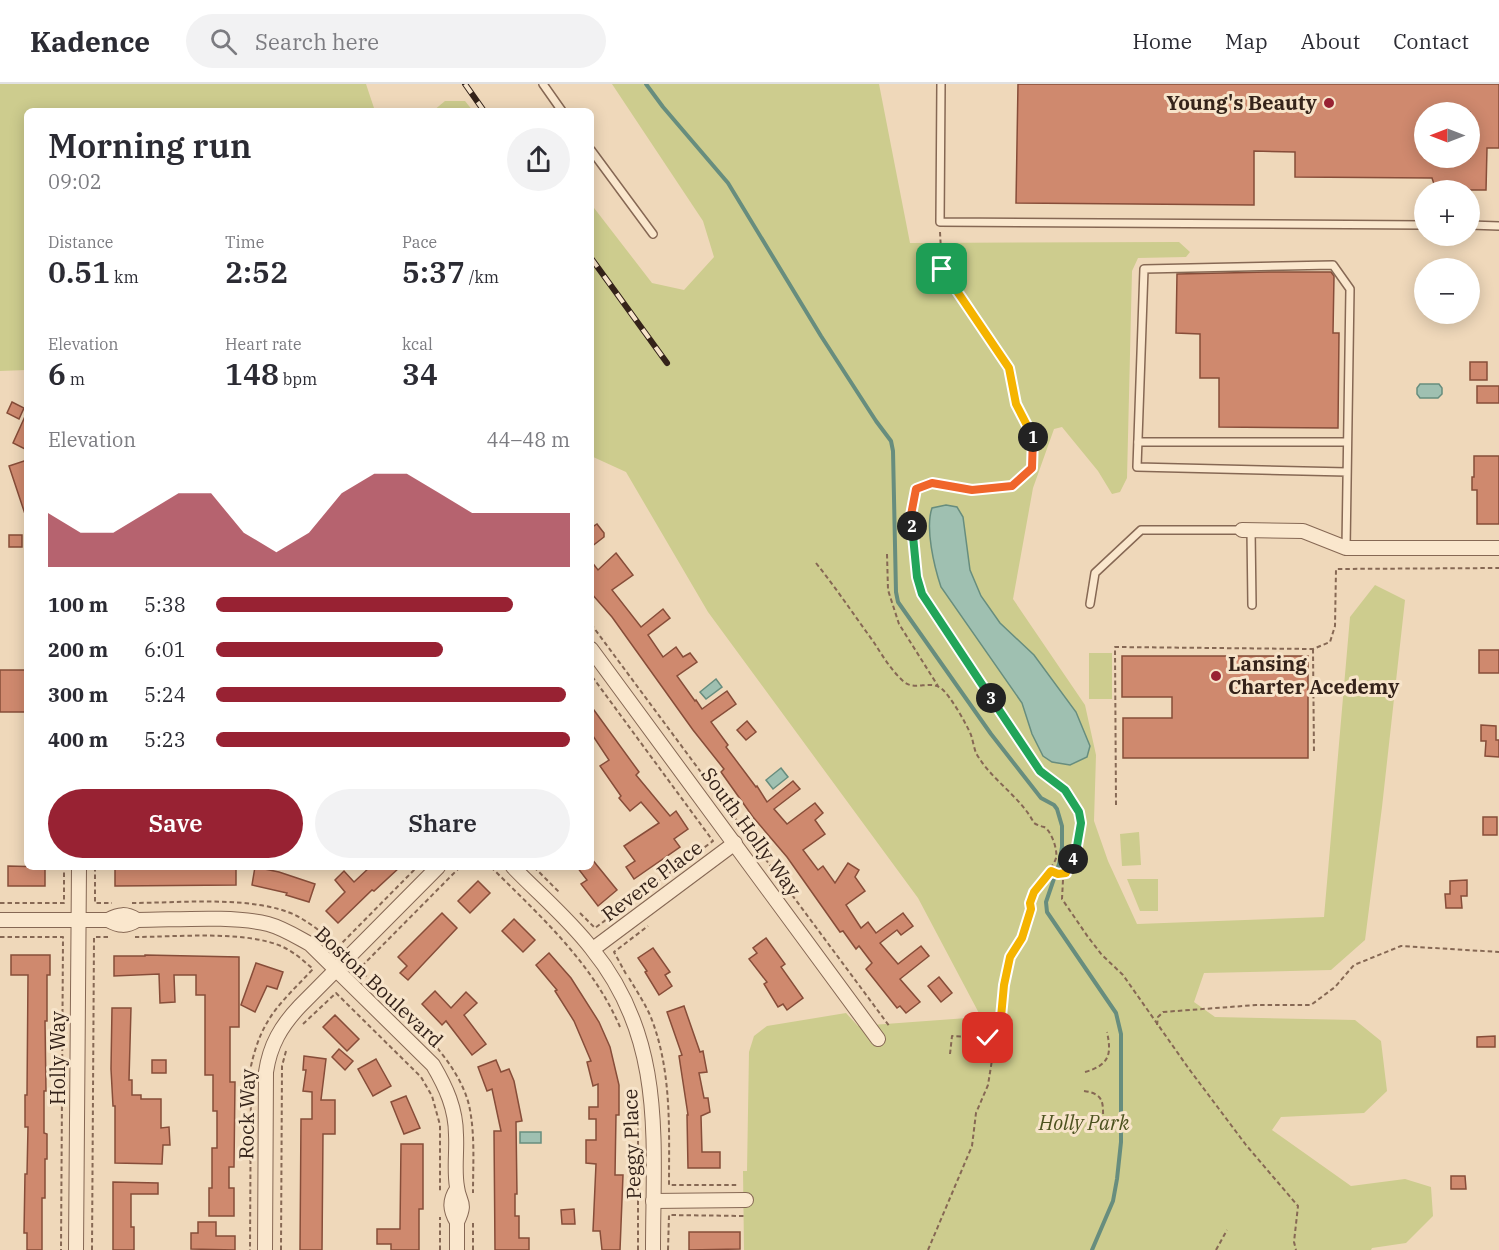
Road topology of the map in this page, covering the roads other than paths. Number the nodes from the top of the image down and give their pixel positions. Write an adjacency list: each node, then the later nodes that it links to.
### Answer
1 (543, 84): 3 (lane)
2 (940, 84): 5 (lane)
3 (560, 108)
4 (594, 154): 8 (lane)
5 (1414, 225)
6 (1480, 225): 7 (lane)
7 (1499, 225)
8 (653, 234)
9 (1138, 442): 10 (lane); 10 (lane); 11 (lane)
10 (1347, 442): 11 (lane)
11 (1347, 472): 13 (lane)
12 (1247, 530): 13 (street); 15 (lane); 16 (lane)
13 (1346, 548): 14 (street)
14 (1499, 548)
15 (1090, 604)
16 (1252, 605)
17 (594, 653): 18 (street, South Holly Way)
18 (735, 843): 24 (street, Revere Place); 26 (street, South Holly Way)
19 (79, 870): 23 (street, Holly Way)
20 (435, 870): 25 (street, Rock Way)
21 (516, 870): 24 (street, Peggy Place)
22 (0, 920): 23 (street, Boston Boulevard)
23 (79, 920): 25 (street, Boston Boulevard); 29 (street, Holly Way)
24 (593, 949): 27 (street, Peggy Place)
25 (336, 969): 30 (street, Rock Way); 31 (street, Boston Boulevard)
26 (878, 1039)
27 (653, 1200): 28 (street); 32 (street, Peggy Place)
28 (746, 1200)
29 (76, 1250)
30 (265, 1250)
31 (457, 1250)
32 (653, 1250)

